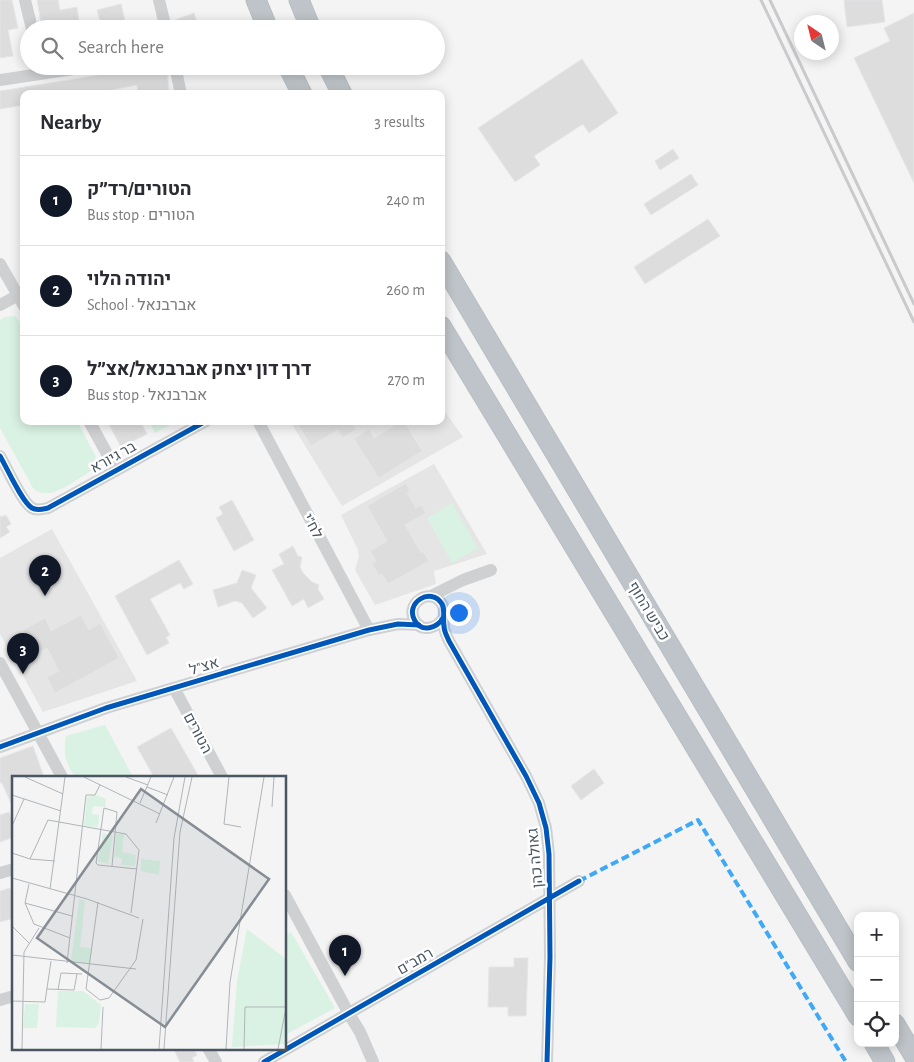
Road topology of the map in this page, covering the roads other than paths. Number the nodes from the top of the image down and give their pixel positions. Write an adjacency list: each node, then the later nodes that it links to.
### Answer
1 (25, 0): 6 (street)
2 (159, 0): 7 (street)
3 (256, 0): 8 (highway)
4 (299, 0): 9 (highway)
5 (305, 0): 10 (highway)
6 (30, 20)
7 (164, 20)
8 (264, 20)
9 (307, 20)
10 (312, 20)
11 (20, 75): 15 (street)
12 (177, 75): 16 (street)
13 (292, 75): 17 (highway)
14 (332, 75): 18 (highway)
15 (0, 80)
16 (180, 90)
17 (300, 90)
18 (340, 90)
19 (0, 264): 21 (street)
20 (445, 268): 48 (highway, כביש החוף)
21 (20, 295)
22 (20, 299): 23 (street)
23 (0, 305)
24 (445, 333): 49 (highway, כביש החוף)
25 (91, 425): 29 (street)
26 (199, 425): 29 (street, בר גיורא)
27 (260, 425): 37 (street, לח"י)
28 (0, 456): 29 (street, בר גיורא)
29 (116, 470)
30 (491, 570): 31 (street)
31 (453, 585): 32 (street); 34 (street)
32 (431, 596): 33 (street); 34 (street)
33 (415, 603): 35 (street, אצ"ל); 36 (street)
34 (443, 613): 36 (street); 38 (street, גאולה כהן)
35 (386, 626): 36 (street, אצ"ל); 37 (street, אצ"ל)
36 (423, 627): 38 (street, גאולה כהן)
37 (369, 630): 40 (street, אצ"ל)
38 (453, 649): 47 (street, גאולה כהן)
39 (0, 663): 41 (street)
40 (174, 688): 41 (street, אצ"ל); 44 (street, הטורים)
41 (38, 732): 42 (street, אצ"ל); 43 (street)
42 (0, 747)
43 (61, 776)
44 (221, 776)
45 (579, 881): 47 (street, רמב"ם)
46 (286, 897): 50 (street)
47 (550, 897): 50 (street, רמב"ם); 60 (street, גאולה כהן)
48 (855, 957)
49 (854, 1009)
50 (349, 1014): 55 (street, רמב"ם); 59 (street)
51 (899, 1031): 56 (highway)
52 (877, 1047): 61 (highway)
53 (209, 1050): 57 (street)
54 (285, 1050): 58 (street, רמב"ם)
55 (286, 1050)
56 (914, 1056)
57 (216, 1062)
58 (264, 1062)
59 (373, 1062)
60 (547, 1062)
61 (886, 1062)

